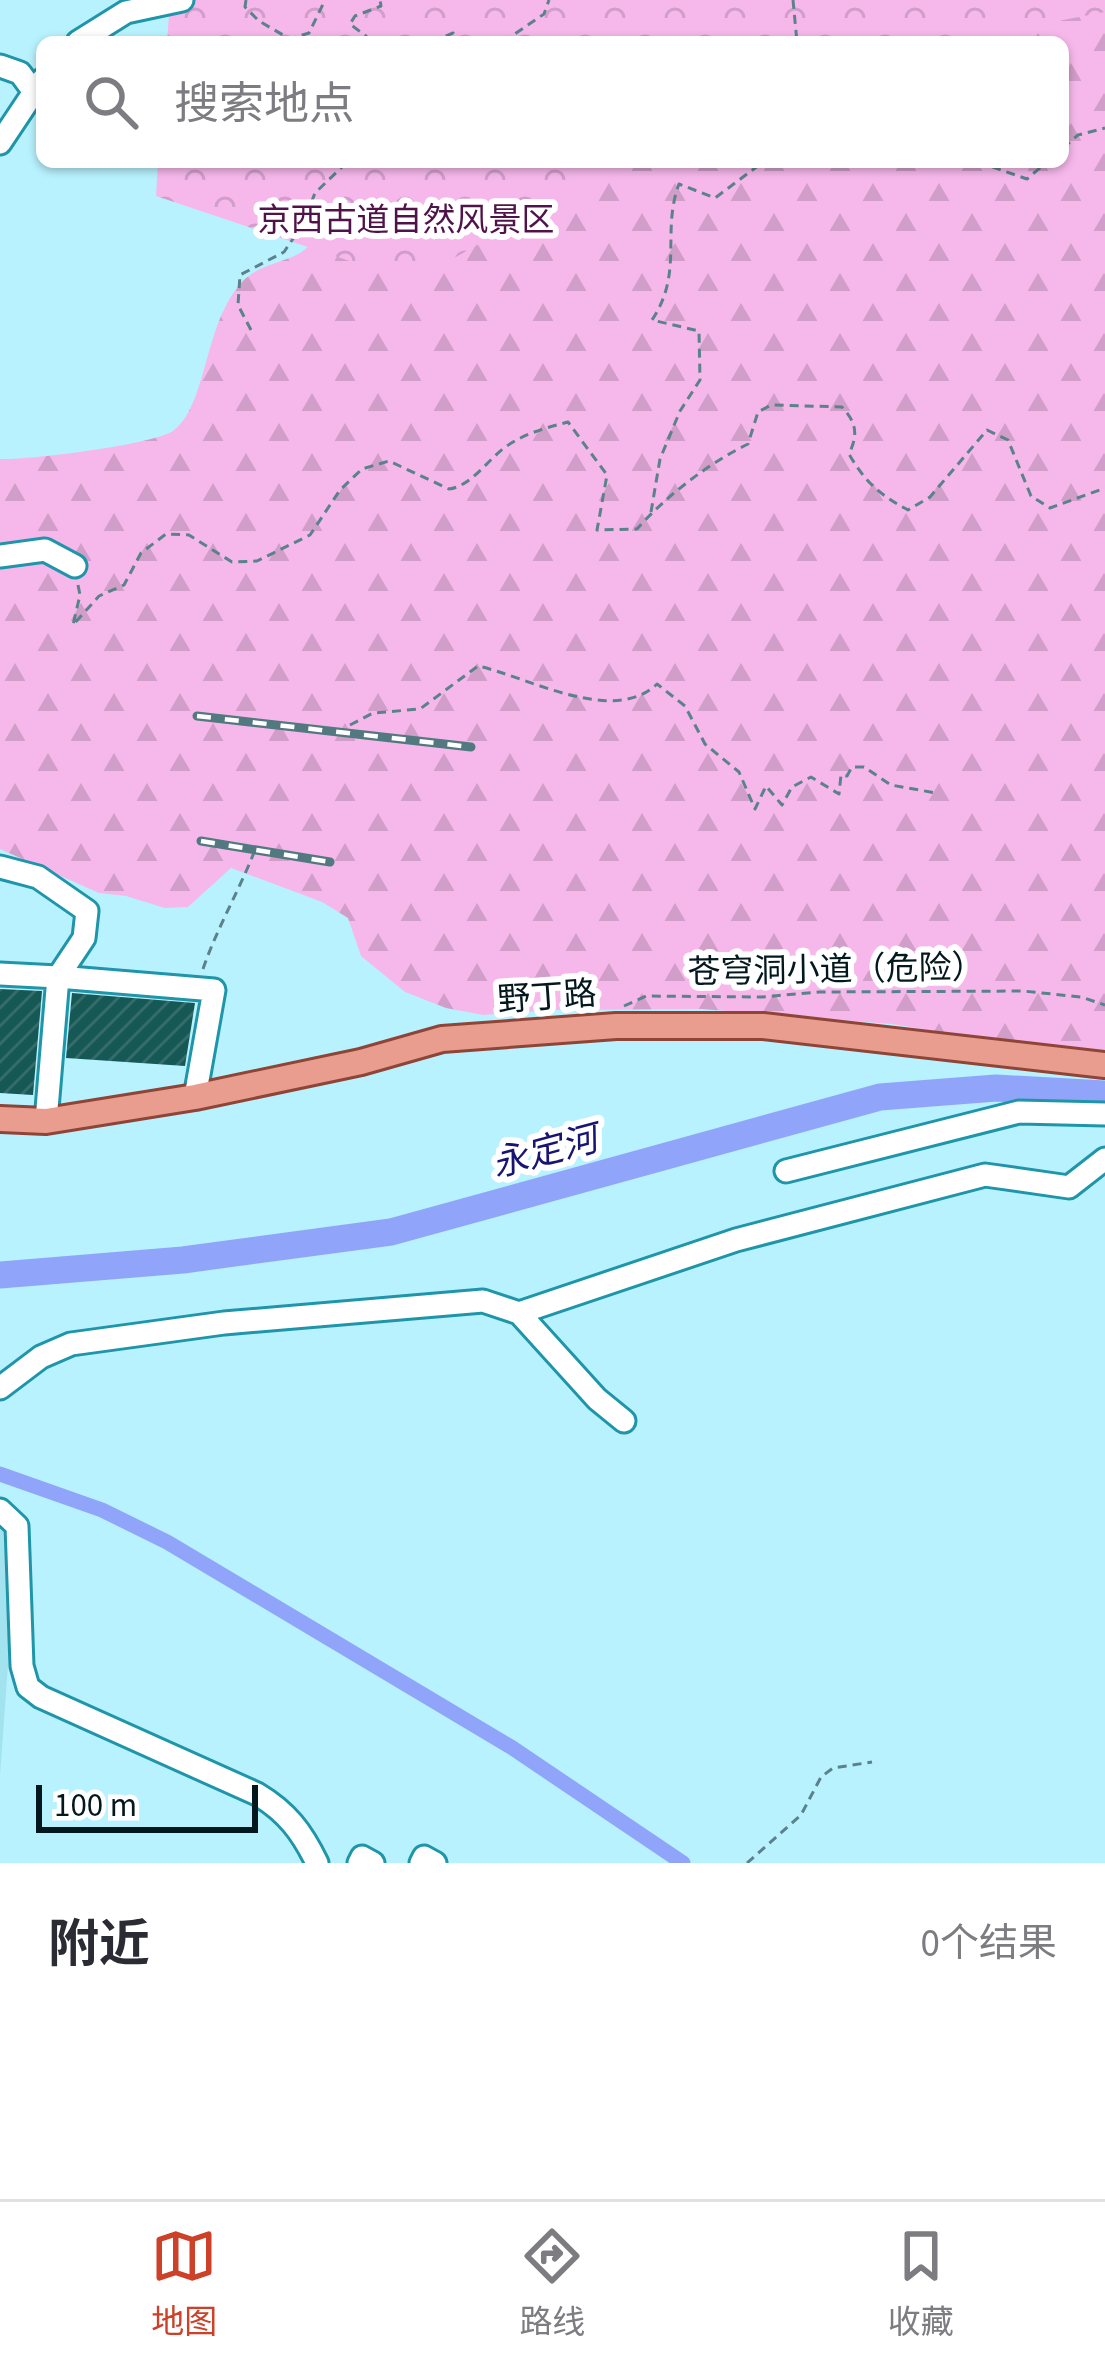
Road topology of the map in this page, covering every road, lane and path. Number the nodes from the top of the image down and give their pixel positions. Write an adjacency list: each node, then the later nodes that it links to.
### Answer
1 (182, 0): 7 (street)
2 (246, 0): 8 (path)
3 (325, 0): 9 (path)
4 (380, 0): 10 (path)
5 (549, 0): 11 (path)
6 (793, 0): 12 (path)
7 (88, 36)
8 (285, 36)
9 (300, 36)
10 (366, 36)
11 (512, 36)
12 (796, 36)
13 (0, 66): 14 (street)
14 (36, 85)
15 (36, 89): 17 (street)
16 (1105, 128): 18 (path)
17 (0, 143)
18 (1069, 143)
19 (341, 168): 23 (path)
20 (755, 168): 25 (path)
21 (995, 168): 22 (path)
22 (1040, 168)
23 (250, 330)
24 (1105, 488): 25 (path)
25 (650, 514): 27 (path)
26 (0, 556): 27 (street)
27 (75, 566)
28 (350, 725): 29 (path)
29 (936, 794)
30 (255, 850): 34 (path)
31 (0, 867): 33 (street)
32 (0, 974): 33 (street)
33 (58, 977): 34 (street); 41 (street)
34 (197, 988): 38 (street)
35 (1105, 1005): 36 (path, 苍穹洞小道（危险）)
36 (609, 1012)
37 (1105, 1065): 38 (main road, 野丁路)
38 (195, 1097): 41 (main road, 野丁路)
39 (1105, 1114): 43 (street)
40 (0, 1119): 41 (main road, 野丁路)
41 (46, 1121)
42 (1105, 1159): 44 (street)
43 (786, 1171)
44 (519, 1313): 45 (street); 46 (street)
45 (0, 1388)
46 (624, 1421)
47 (0, 1510): 49 (street)
48 (872, 1762): 54 (path)
49 (317, 1863)
50 (359, 1863): 51 (street)
51 (373, 1863)
52 (421, 1863): 53 (street)
53 (435, 1863)
54 (747, 1863)

